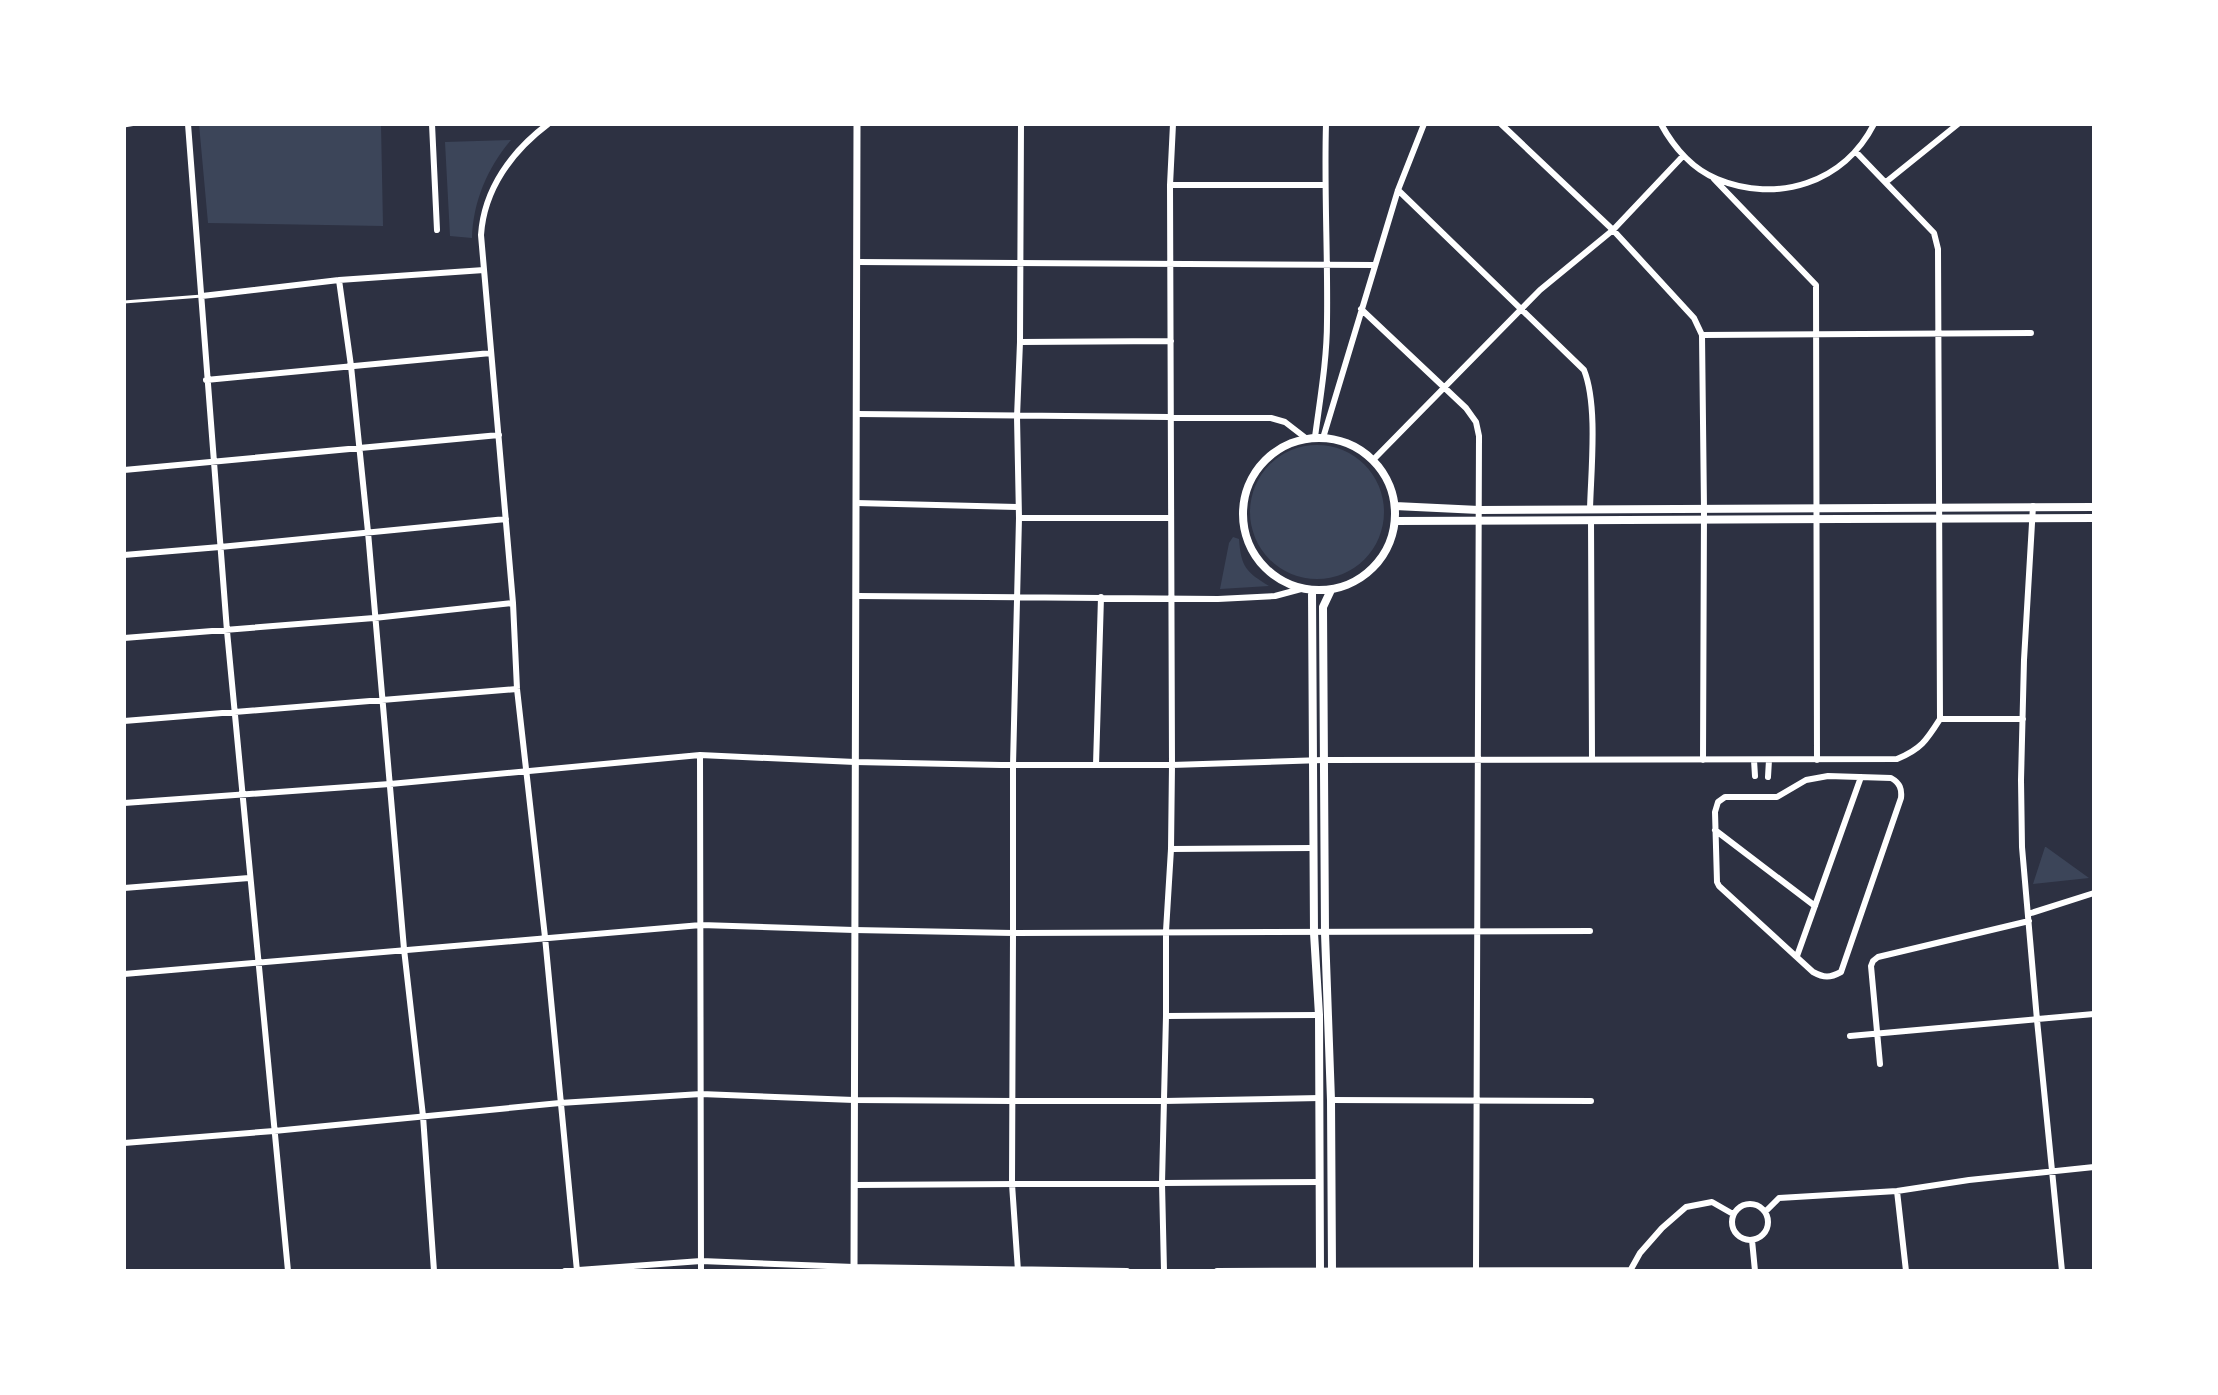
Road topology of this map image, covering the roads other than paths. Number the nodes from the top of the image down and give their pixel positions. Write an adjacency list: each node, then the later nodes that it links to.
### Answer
1 (136, 124): 14 (lane)
2 (188, 124): 31 (street)
3 (432, 124): 22 (street)
4 (547, 124): 29 (street)
5 (857, 124): 24 (street)
6 (1021, 124): 25 (street)
7 (1173, 124): 19 (street)
8 (1326, 124): 20 (street)
9 (1424, 124): 21 (street)
10 (1501, 124): 23 (street)
11 (1874, 124): 15 (street)
12 (1958, 124): 18 (street)
13 (1660, 125): 16 (street)
14 (124, 126)
15 (1856, 152): 17 (street); 18 (street)
16 (1683, 156): 17 (street); 23 (street)
17 (1714, 179): 37 (street)
18 (1886, 182): 38 (street)
19 (1170, 185): 20 (street); 26 (street)
20 (1324, 185): 27 (street)
21 (1398, 190): 28 (street); 34 (street)
22 (437, 230)
23 (1613, 230): 34 (street); 36 (street)
24 (858, 262): 25 (street); 45 (street)
25 (1020, 263): 26 (street); 40 (street)
26 (1171, 263): 27 (street); 39 (street)
27 (1325, 264): 28 (street); 49 (street)
28 (1375, 265): 33 (street)
29 (484, 270): 30 (street); 41 (street)
30 (339, 280): 31 (street); 42 (street)
31 (202, 296): 32 (lane); 43 (street)
32 (124, 302)
33 (1361, 309): 44 (street); 49 (street)
34 (1521, 309): 44 (street); 59 (street)
35 (2031, 333): 38 (street)
36 (1702, 335): 37 (street); 63 (street)
37 (1817, 335): 38 (street); 60 (street)
38 (1938, 335): 62 (street)
39 (1171, 341): 40 (street); 47 (street)
40 (1020, 342): 46 (street)
41 (491, 353): 42 (street); 48 (street)
42 (351, 366): 43 (street); 50 (street)
43 (206, 380): 52 (street)
44 (1443, 387): 51 (street); 61 (street)
45 (857, 414): 46 (street); 54 (street)
46 (1017, 417): 47 (street); 57 (street)
47 (1172, 418): 49 (street); 65 (street)
48 (499, 435): 50 (street); 68 (street)
49 (1315, 438): 51 (main road); 76 (main road)
50 (359, 449): 52 (street); 73 (street)
51 (1373, 460): 55 (main road)
52 (214, 461): 53 (street); 74 (street)
53 (124, 470)
54 (856, 503): 57 (street); 79 (street)
55 (1395, 506): 61 (main road); 71 (main road)
56 (2033, 506): 58 (main road); 62 (main road); 66 (street)
57 (1017, 507): 64 (street)
58 (2094, 507)
59 (1590, 509): 61 (main road); 63 (main road)
60 (1816, 509): 62 (main road); 63 (main road); 70 (street)
61 (1479, 510): 72 (street)
62 (1938, 512): 66 (main road); 70 (main road); 90 (street)
63 (1704, 514): 69 (main road); 70 (main road); 98 (street)
64 (1019, 518): 65 (street); 80 (street)
65 (1171, 518): 82 (street)
66 (2033, 518): 67 (main road); 91 (street)
67 (2094, 518)
68 (506, 519): 73 (street); 83 (street)
69 (1591, 520): 72 (main road); 95 (street)
70 (1817, 520): 101 (street)
71 (1395, 521): 72 (main road); 77 (main road)
72 (1479, 521): 94 (street)
73 (368, 532): 74 (street); 84 (street)
74 (220, 547): 75 (street); 85 (street)
75 (124, 555)
76 (1301, 589): 78 (main road); 82 (street)
77 (1331, 590): 78 (main road); 97 (main road)
78 (1312, 591): 96 (main road)
79 (857, 596): 80 (street); 102 (street)
80 (1016, 596): 81 (street); 103 (street)
81 (1101, 597): 82 (street); 104 (street)
82 (1172, 598): 105 (street)
83 (513, 603): 84 (street); 87 (street)
84 (374, 618): 85 (street); 88 (street)
85 (227, 631): 86 (street); 89 (street)
86 (124, 638)
87 (517, 689): 88 (street); 106 (street)
88 (383, 700): 89 (street); 110 (street)
89 (234, 712): 92 (street); 113 (street)
90 (1940, 719): 91 (street); 101 (street)
91 (2023, 719): 124 (street)
92 (124, 721)
93 (700, 755): 102 (street); 106 (street); 125 (street)
94 (1478, 759): 95 (street); 97 (street); 129 (street)
95 (1592, 759): 98 (street)
96 (1312, 760): 97 (street); 105 (street); 118 (main road)
97 (1323, 760): 132 (main road)
98 (1703, 760): 99 (street)
99 (1754, 760): 100 (street); 107 (street)
100 (1769, 760): 101 (street); 108 (street)
101 (1817, 760)
102 (855, 762): 103 (street); 126 (street)
103 (1013, 765): 104 (street); 130 (street)
104 (1096, 765): 105 (street)
105 (1172, 765): 119 (street)
106 (527, 771): 110 (street); 133 (street)
107 (1755, 776)
108 (1768, 777)
109 (1861, 777): 115 (street); 123 (street); 135 (street)
110 (390, 784): 113 (street); 134 (street)
111 (1754, 788): 114 (street)
112 (1767, 788): 115 (street)
113 (244, 796): 116 (street); 120 (street)
114 (1754, 797): 115 (street); 117 (street)
115 (1766, 797)
116 (124, 803)
117 (1715, 830): 123 (street); 135 (street)
118 (1313, 848): 119 (street); 131 (main road)
119 (1171, 849): 127 (street)
120 (249, 878): 121 (street); 136 (street)
121 (124, 888)
122 (2094, 893): 124 (street)
123 (1815, 906): 135 (street)
124 (2028, 918): 141 (street); 142 (street)
125 (701, 925): 126 (street); 133 (street); 145 (street)
126 (854, 930): 130 (street); 147 (street)
127 (1166, 931): 130 (street); 131 (street); 140 (street)
128 (1590, 931): 129 (street)
129 (1478, 932): 132 (street); 151 (street)
130 (1013, 933): 149 (street)
131 (1314, 933): 132 (street); 139 (main road)
132 (1325, 933): 148 (main road)
133 (545, 937): 134 (street); 153 (street)
134 (404, 949): 136 (street); 154 (street)
135 (1797, 956)
136 (258, 963): 137 (street); 155 (street)
137 (124, 974)
138 (2094, 1014): 141 (street)
139 (1319, 1015): 140 (street); 146 (main road)
140 (1166, 1016): 150 (street)
141 (2037, 1020): 142 (street); 158 (street)
142 (1878, 1033): 143 (street); 144 (street)
143 (1850, 1036)
144 (1880, 1064)
145 (701, 1094): 147 (street); 153 (street); 167 (street)
146 (1320, 1098): 150 (street); 159 (main road)
147 (854, 1100): 149 (street); 162 (street)
148 (1331, 1100): 151 (street); 172 (main road)
149 (1013, 1101): 150 (street); 161 (street)
150 (1164, 1101): 160 (street)
151 (1477, 1101): 152 (street); 181 (street)
152 (1591, 1101)
153 (560, 1103): 154 (street); 169 (street)
154 (423, 1116): 155 (street); 175 (street)
155 (274, 1131): 156 (street); 174 (street)
156 (124, 1143)
157 (2094, 1167): 158 (street)
158 (2051, 1171): 163 (street); 184 (street)
159 (1320, 1182): 160 (street); 171 (main road)
160 (1162, 1183): 161 (street); 179 (street)
161 (1012, 1184): 162 (street); 170 (street)
162 (855, 1185): 168 (street)
163 (1897, 1191): 164 (street); 183 (street)
164 (1765, 1212): 165 (street); 166 (street)
165 (1733, 1214): 166 (street); 173 (street)
166 (1752, 1240): 182 (street)
167 (701, 1261): 168 (street); 169 (street); 177 (street)
168 (854, 1269): 170 (street)
169 (577, 1270): 176 (street)
170 (1018, 1270): 178 (street)
171 (1320, 1270): 172 (street); 180 (street)
172 (1332, 1270): 181 (street)
173 (1630, 1270): 181 (street)
174 (288, 1271)
175 (434, 1271)
176 (565, 1271)
177 (701, 1271)
178 (1127, 1271)
179 (1164, 1271)
180 (1217, 1271)
181 (1476, 1271)
182 (1755, 1271)
183 (1906, 1271)
184 (2062, 1271)

